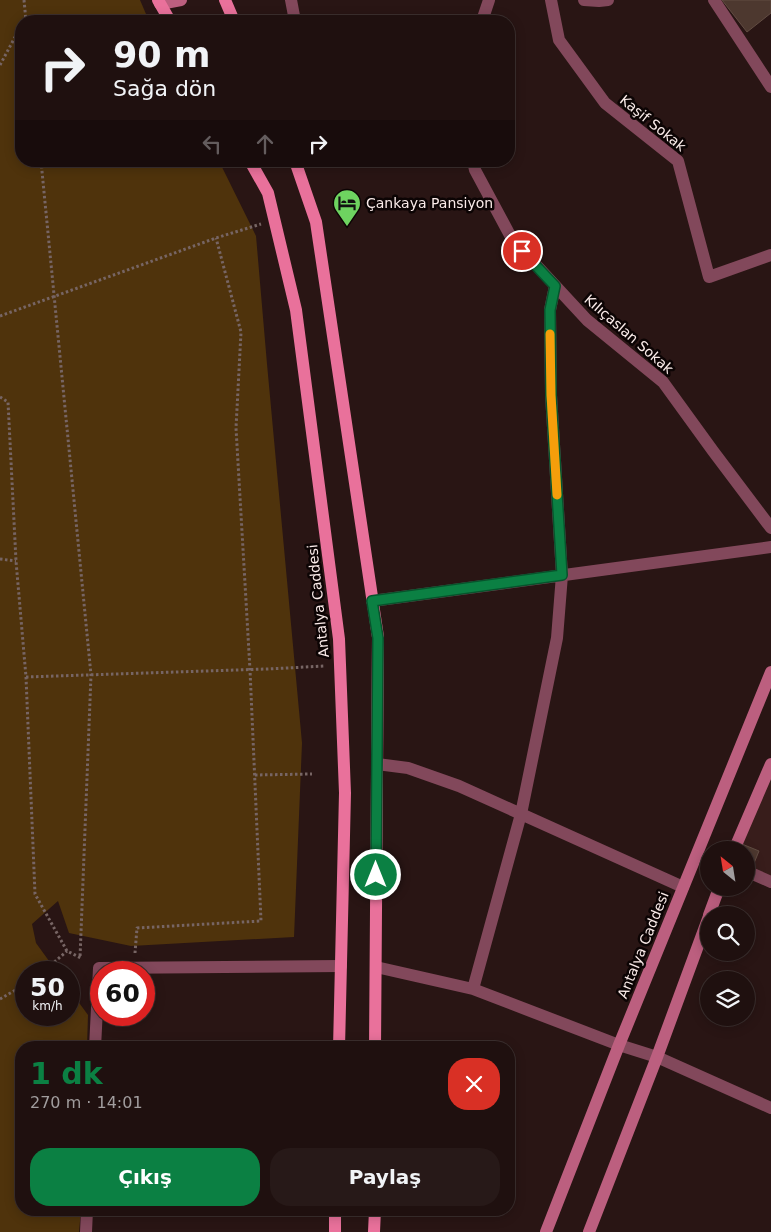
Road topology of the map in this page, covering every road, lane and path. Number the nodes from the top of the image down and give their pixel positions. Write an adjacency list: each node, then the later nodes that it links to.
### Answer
1 (24, 0): 11 (path)
2 (181, 0): 10 (main road)
3 (225, 0): 13 (main road)
4 (291, 0): 14 (street)
5 (489, 0): 15 (street)
6 (551, 0): 25 (street, Kaşif Sokak)
7 (584, 0): 8 (street)
8 (608, 0)
9 (714, 0): 18 (street)
10 (159, 2): 12 (main road)
11 (25, 15)
12 (167, 15)
13 (231, 15)
14 (294, 15)
15 (484, 15)
16 (15, 37): 17 (path)
17 (0, 65)
18 (771, 88)
19 (42, 167): 27 (path)
20 (253, 167): 23 (main road, Antalya Caddesi)
21 (297, 167): 35 (main road)
22 (474, 167): 26 (street, Kılıçaslan Sokak)
23 (275, 220): 24 (path); 36 (main road, Antalya Caddesi)
24 (216, 238): 27 (path); 37 (path)
25 (771, 255)
26 (555, 286): 30 (street, Kılıçaslan Sokak); 34 (street)
27 (54, 296): 28 (path); 39 (path)
28 (0, 316)
29 (0, 397): 33 (path)
30 (771, 528)
31 (771, 547): 34 (street)
32 (0, 559): 33 (path)
33 (16, 561): 40 (path)
34 (562, 575): 35 (street); 45 (street)
35 (372, 601): 41 (main road)
36 (340, 664): 37 (path); 56 (main road, Antalya Caddesi)
37 (250, 670): 39 (path); 44 (path)
38 (771, 672): 49 (main road, Antalya Caddesi)
39 (91, 675): 40 (path); 52 (path)
40 (26, 677): 51 (path)
41 (377, 764): 45 (street); 57 (main road)
42 (771, 764): 46 (main road)
43 (312, 774): 44 (path)
44 (255, 775): 54 (path)
45 (521, 814): 49 (street); 59 (street)
46 (738, 841)
47 (755, 876): 48 (street)
48 (771, 882)
49 (683, 887): 66 (main road, Antalya Caddesi)
50 (700, 940): 67 (main road)
51 (68, 951): 52 (path); 53 (path)
52 (80, 958): 55 (path)
53 (56, 961)
54 (135, 961)
55 (90, 963)
56 (341, 966): 58 (street); 64 (main road, Antalya Caddesi)
57 (376, 967): 59 (street); 65 (main road)
58 (155, 968)
59 (473, 989): 66 (street)
60 (15, 990): 61 (path)
61 (0, 999)
62 (96, 1026): 63 (street)
63 (95, 1041)
64 (339, 1041)
65 (375, 1041)
66 (619, 1045): 67 (street); 75 (main road, Antalya Caddesi)
67 (657, 1057): 68 (street); 76 (main road)
68 (771, 1108)
69 (87, 1216): 72 (street)
70 (335, 1216): 73 (main road)
71 (375, 1216): 74 (main road)
72 (86, 1232)
73 (335, 1232)
74 (374, 1232)
75 (546, 1232)
76 (589, 1232)

